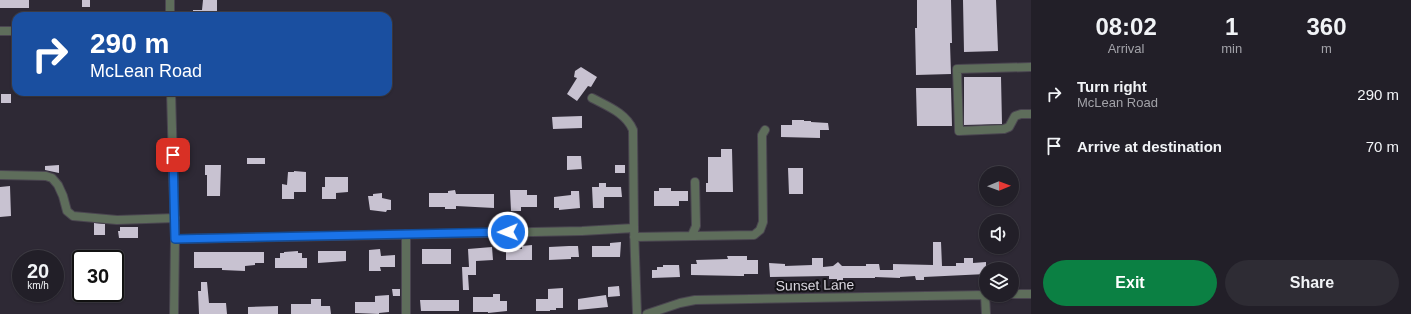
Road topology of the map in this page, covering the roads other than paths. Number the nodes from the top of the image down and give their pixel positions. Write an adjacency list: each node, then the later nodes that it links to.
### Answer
1 (170, 0): 2 (street)
2 (170, 12)
3 (0, 31): 4 (street)
4 (12, 31)
5 (1031, 67): 8 (street)
6 (171, 96): 12 (street)
7 (592, 98): 13 (street)
8 (1031, 114)
9 (765, 130): 15 (street)
10 (0, 175): 12 (street)
11 (695, 182): 15 (street)
12 (175, 218): 16 (street)
13 (634, 232): 14 (street); 15 (street); 23 (street)
14 (406, 234): 16 (street); 22 (street)
15 (692, 235)
16 (175, 239): 21 (street)
17 (1019, 294): 18 (street)
18 (1031, 294)
19 (979, 295): 24 (street, Sunset Lane)
20 (986, 302): 25 (street)
21 (174, 314)
22 (406, 314)
23 (637, 314)
24 (646, 314)
25 (986, 314)

